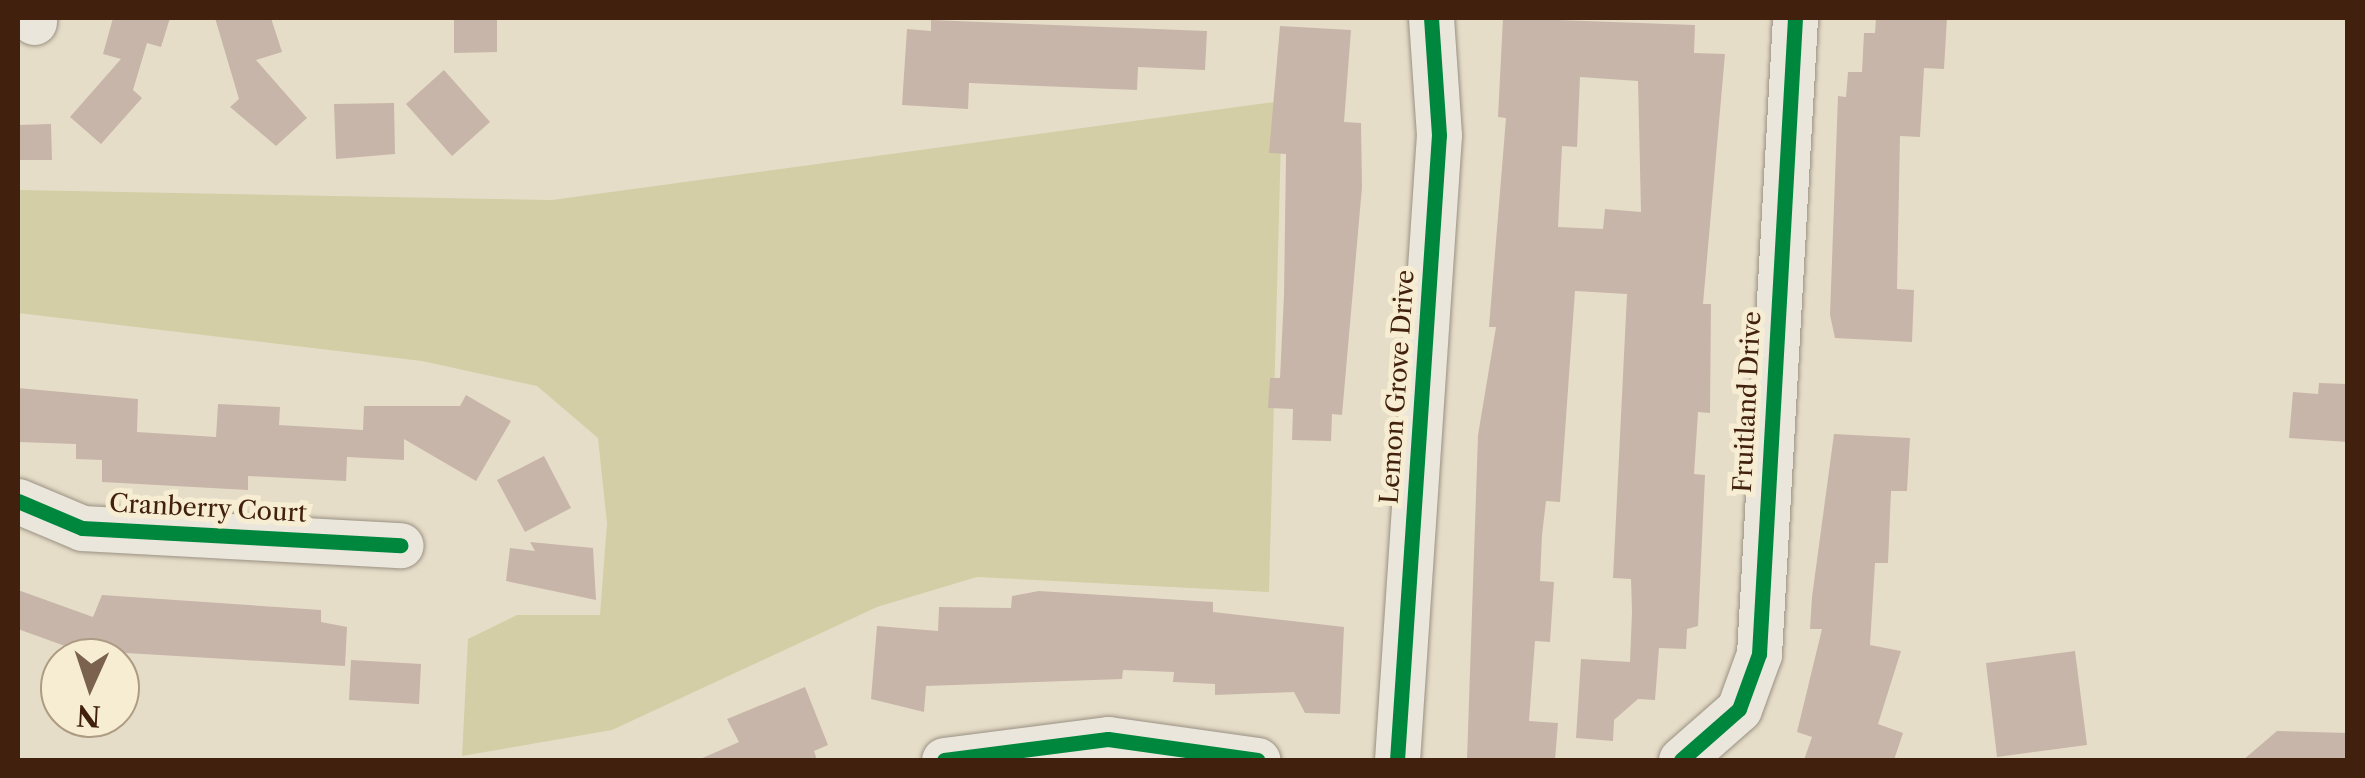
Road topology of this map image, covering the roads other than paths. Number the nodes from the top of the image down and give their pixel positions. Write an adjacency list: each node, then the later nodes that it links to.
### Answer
1 (1432, 18): 7 (street, Lemon Grove Drive)
2 (1795, 18): 8 (street, Fruitland Drive)
3 (18, 501): 4 (street, Cranberry Court)
4 (401, 544)
5 (944, 760): 6 (street)
6 (1258, 760)
7 (1398, 760)
8 (1681, 760)

